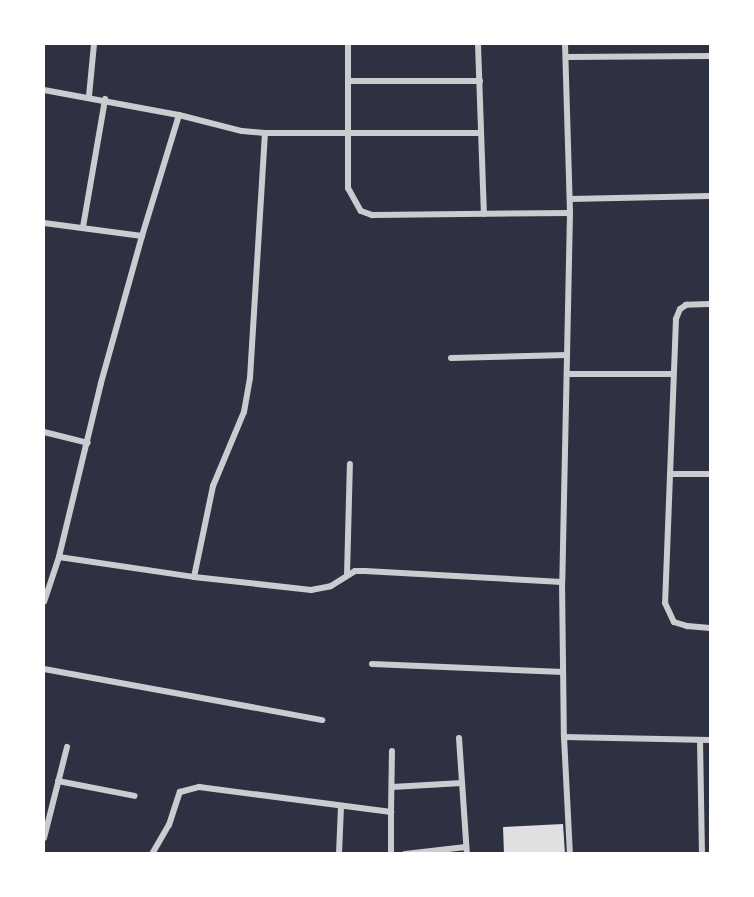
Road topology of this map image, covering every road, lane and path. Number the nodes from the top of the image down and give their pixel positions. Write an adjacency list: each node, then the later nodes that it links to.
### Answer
1 (94, 44): 10 (street)
2 (348, 44): 7 (street)
3 (478, 44): 8 (street)
4 (565, 44): 6 (street)
5 (711, 56): 6 (street)
6 (566, 57): 17 (street)
7 (348, 81): 8 (street); 15 (street)
8 (480, 81): 14 (street)
9 (44, 90): 10 (street)
10 (89, 96): 11 (street)
11 (105, 99): 12 (street); 21 (street)
12 (179, 115): 13 (street); 22 (street)
13 (265, 133): 15 (street); 35 (street)
14 (481, 133): 15 (street); 19 (street)
15 (348, 134): 19 (street)
16 (711, 196): 17 (street)
17 (570, 199): 18 (street)
18 (570, 213): 19 (street); 24 (street)
19 (484, 214)
20 (44, 223): 21 (street)
21 (84, 227): 22 (street)
22 (141, 236): 29 (street)
23 (711, 304): 27 (street)
24 (567, 355): 25 (street); 26 (street)
25 (451, 358)
26 (567, 374): 27 (street); 36 (street)
27 (673, 374): 31 (street)
28 (44, 432): 29 (street)
29 (88, 443): 33 (street)
30 (350, 464): 34 (street)
31 (670, 474): 32 (street); 38 (street)
32 (711, 474)
33 (59, 557): 35 (street); 37 (street)
34 (346, 575): 35 (street); 36 (street)
35 (194, 577)
36 (562, 582): 41 (street)
37 (44, 602)
38 (711, 628)
39 (372, 664): 41 (street)
40 (44, 669): 42 (street)
41 (563, 672): 43 (street)
42 (322, 720)
43 (564, 737): 45 (street); 61 (street)
44 (459, 738): 50 (street)
45 (700, 740): 46 (street); 62 (street)
46 (711, 740)
47 (67, 747): 49 (street)
48 (392, 751): 51 (street)
49 (58, 781): 52 (street); 55 (street)
50 (462, 783): 51 (street); 56 (street)
51 (392, 787): 54 (street)
52 (135, 796)
53 (341, 807): 54 (street); 57 (street); 58 (street)
54 (391, 812): 59 (street)
55 (44, 838)
56 (467, 850): 60 (street)
57 (152, 854)
58 (339, 854)
59 (391, 854)
60 (405, 854)
61 (570, 854)
62 (702, 854)

